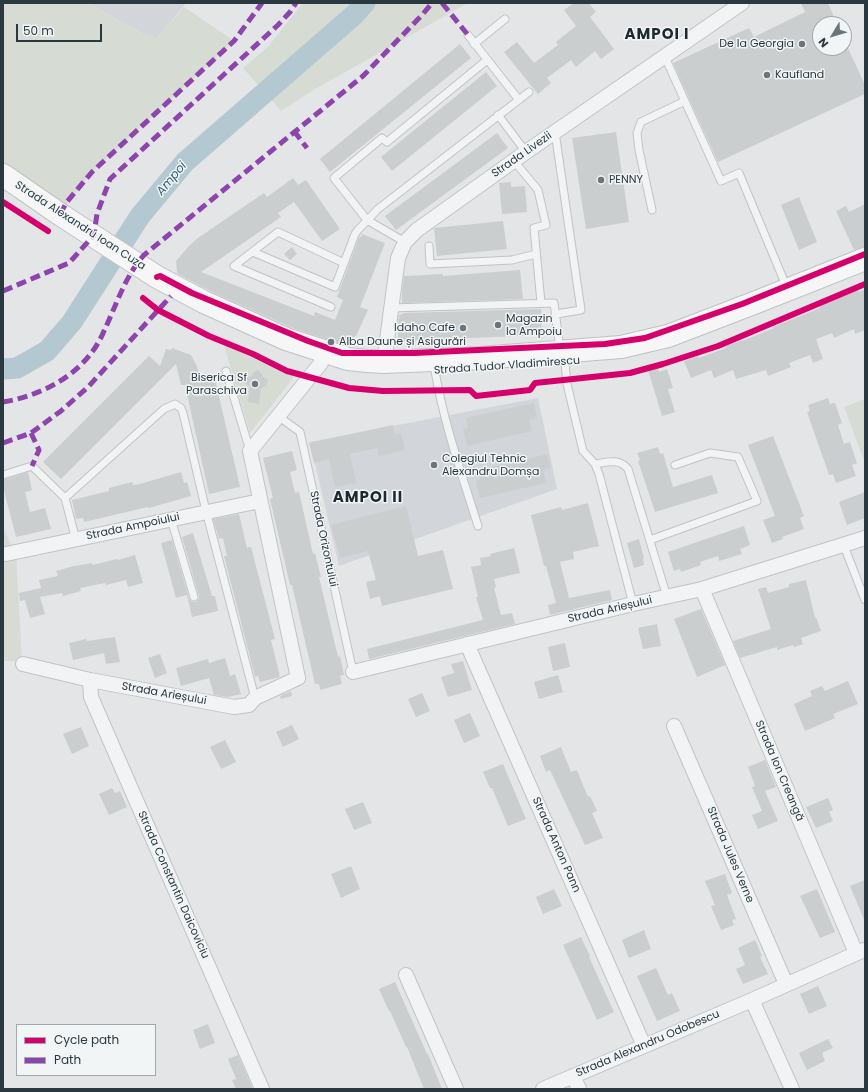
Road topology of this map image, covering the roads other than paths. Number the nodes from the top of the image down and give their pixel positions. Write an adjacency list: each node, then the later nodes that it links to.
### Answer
1 (742, 3): 5 (street, Strada Livezii)
2 (505, 19): 4 (lane)
3 (468, 35): 4 (lane)
4 (474, 44): 6 (lane)
5 (665, 57): 9 (lane); 11 (street, Strada Livezii)
6 (487, 60): 8 (lane); 18 (lane)
7 (529, 92): 8 (lane)
8 (519, 100): 10 (lane)
9 (685, 101): 16 (lane); 27 (lane)
10 (498, 115): 12 (lane); 18 (lane)
11 (555, 132): 12 (street, Strada Livezii); 31 (lane)
12 (526, 152): 13 (street, Strada Livezii)
13 (514, 161): 19 (street, Strada Livezii); 22 (lane)
14 (3, 175): 17 (main road, Strada Alexandru Ioan Cuza)
15 (3, 189): 17 (main road, Strada Alexandru Ioan Cuza)
16 (652, 210)
17 (59, 219): 26 (main road, Strada Alexandru Ioan Cuza)
18 (367, 220): 19 (lane); 24 (lane)
19 (405, 242): 30 (street, Strada Livezii)
20 (429, 246): 22 (lane)
21 (252, 252): 24 (lane); 24 (lane); 29 (lane)
22 (536, 254): 28 (lane)
23 (865, 259): 27 (main road, Strada Tudor Vladimirescu)
24 (344, 264)
25 (865, 272): 32 (main road, Strada Tudor Vladimirescu)
26 (154, 281): 33 (main road, Strada Tudor Vladimirescu); 34 (main road, Strada Tudor Vladimirescu)
27 (788, 290): 32 (main road, Strada Tudor Vladimirescu)
28 (541, 303): 30 (lane); 31 (lane)
29 (331, 307)
30 (391, 308): 33 (street, Strada Livezii)
31 (556, 314): 32 (lane)
32 (563, 358): 33 (main road, Strada Tudor Vladimirescu); 36 (main road, Strada Tudor Vladimirescu); 39 (lane)
33 (384, 362)
34 (321, 363): 36 (main road, Strada Tudor Vladimirescu); 37 (street)
35 (226, 371): 38 (lane)
36 (435, 371): 46 (lane)
37 (278, 416): 38 (street); 59 (lane, Strada Orizontului)
38 (250, 451): 43 (street)
39 (595, 464): 49 (lane); 56 (lane)
40 (675, 465): 49 (lane)
41 (3, 475): 42 (lane)
42 (65, 498): 44 (lane); 48 (lane)
43 (260, 501): 44 (street, Strada Ampoiului); 61 (street, Strada Arieșului)
44 (206, 511): 45 (street, Strada Ampoiului); 61 (lane)
45 (171, 519): 48 (street, Strada Ampoiului); 53 (lane)
46 (478, 526)
47 (865, 538): 50 (street, Strada Arieșului)
48 (76, 540): 51 (street, Strada Ampoiului)
49 (650, 540): 54 (lane)
50 (844, 546): 52 (street, Strada Arieșului); 55 (lane)
51 (6, 554)
52 (702, 589): 54 (street, Strada Arieșului); 63 (street, Strada Ion Creangă)
53 (194, 597)
54 (667, 597): 56 (street, Strada Arieșului)
55 (865, 600)
56 (633, 604): 57 (street, Strada Arieșului)
57 (467, 644): 59 (street, Strada Arieșului); 67 (street, Strada Anton Pann)
58 (23, 664): 60 (street, Strada Arieșului)
59 (352, 672)
60 (90, 680): 61 (street, Strada Arieșului); 69 (street, Strada Constantin Daicoviciu)
61 (255, 698)
62 (674, 726): 65 (street, Strada Jules Verne)
63 (861, 952): 65 (street, Strada Alexandru Odobescu)
64 (406, 975): 70 (street)
65 (786, 984): 66 (street, Strada Alexandru Odobescu)
66 (752, 1000): 67 (street, Strada Alexandru Odobescu); 73 (street)
67 (644, 1046): 68 (street, Strada Alexandru Odobescu)
68 (573, 1076): 71 (street, Strada Alexandru Odobescu); 72 (street)
69 (262, 1089)
70 (456, 1089)
71 (543, 1089)
72 (579, 1089)
73 (792, 1089)

